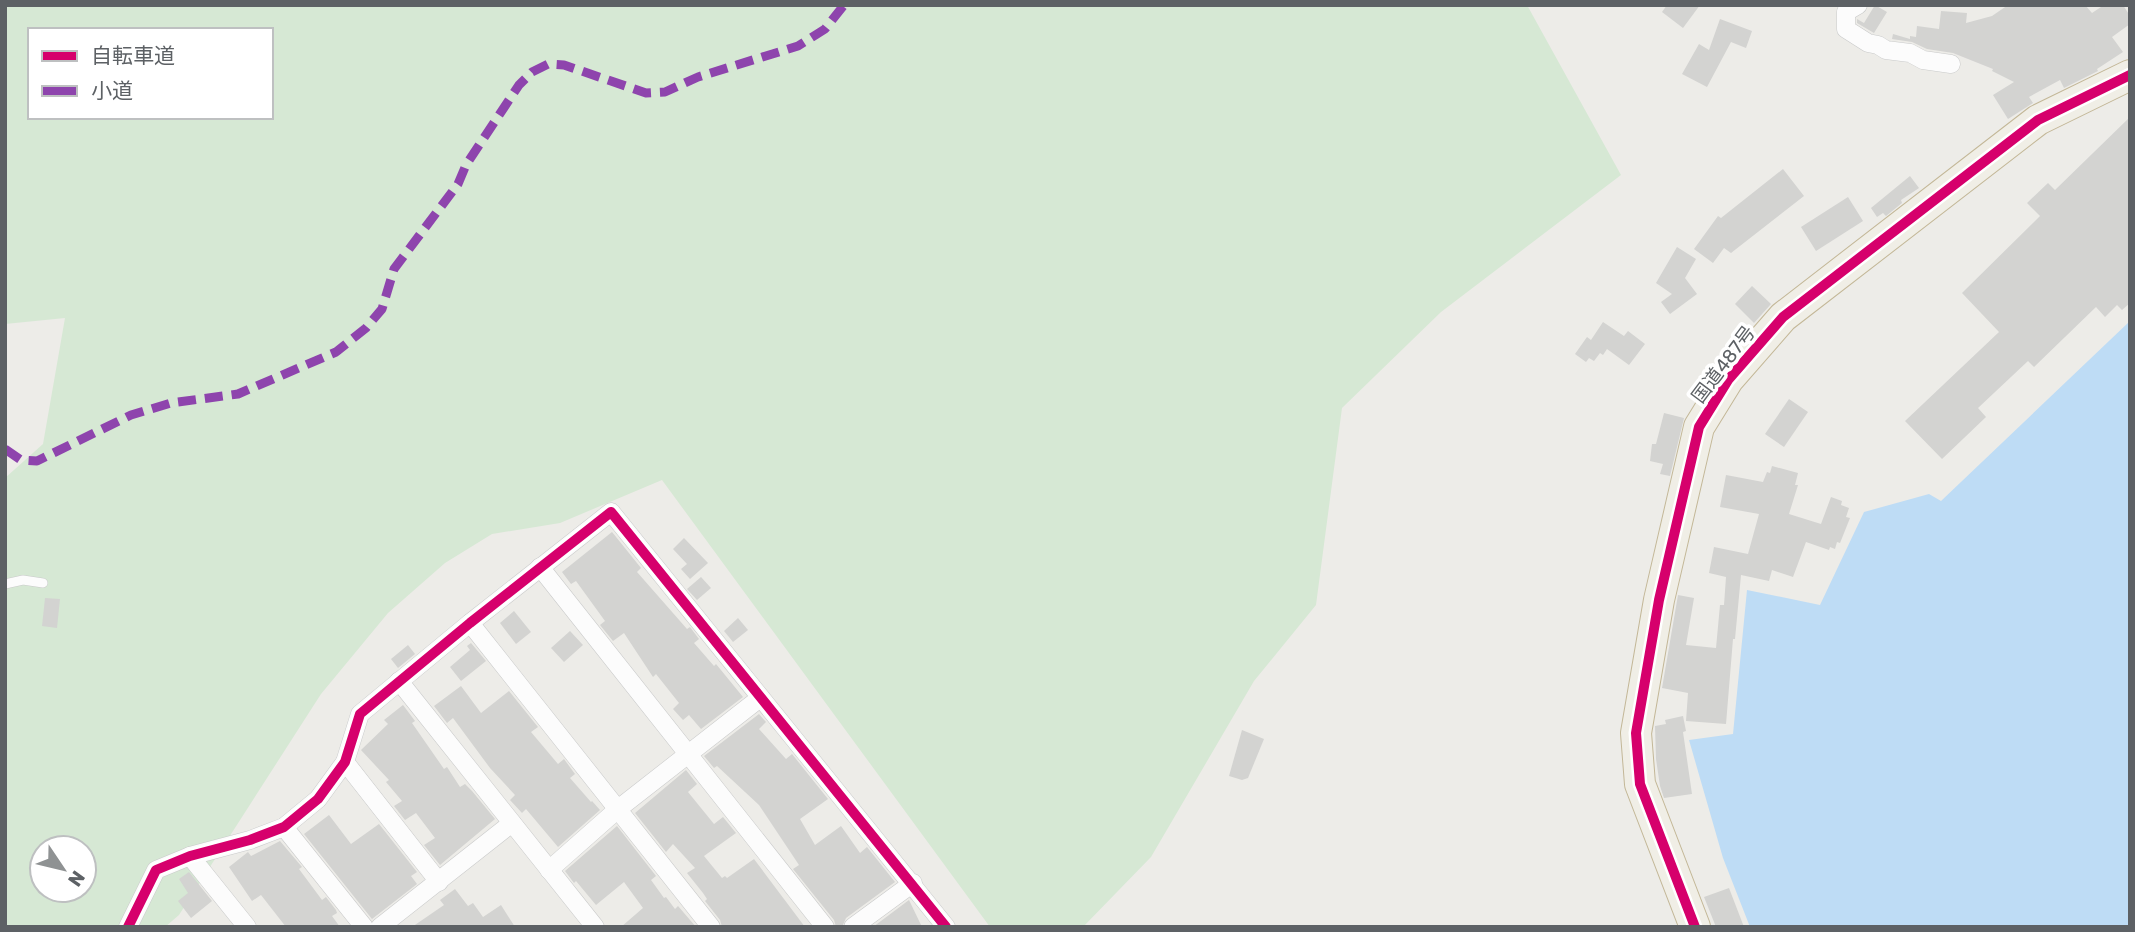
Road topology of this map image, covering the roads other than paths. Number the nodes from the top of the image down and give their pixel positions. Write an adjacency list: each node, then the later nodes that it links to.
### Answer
1 (1858, 5): 2 (street)
2 (1951, 64)
3 (2130, 75): 28 (highway, 国道487号)
4 (540, 567): 7 (street); 9 (street); 10 (street)
5 (43, 583): 6 (lane)
6 (5, 584)
7 (470, 623): 8 (street); 12 (street)
8 (399, 681): 11 (street); 13 (street)
9 (760, 698): 10 (street); 18 (street)
10 (687, 755): 12 (street); 25 (street)
11 (345, 762): 14 (street); 17 (street)
12 (618, 809): 16 (street); 24 (street)
13 (512, 823): 16 (street); 17 (street)
14 (284, 827): 15 (street); 21 (street)
15 (190, 856): 19 (street); 20 (street)
16 (548, 870): 23 (street)
17 (439, 882): 22 (street)
18 (913, 883): 26 (street); 27 (street)
19 (129, 926)
20 (247, 927)
21 (363, 927)
22 (380, 927)
23 (595, 927)
24 (711, 927)
25 (825, 927)
26 (853, 927)
27 (946, 927)
28 (1695, 927)

